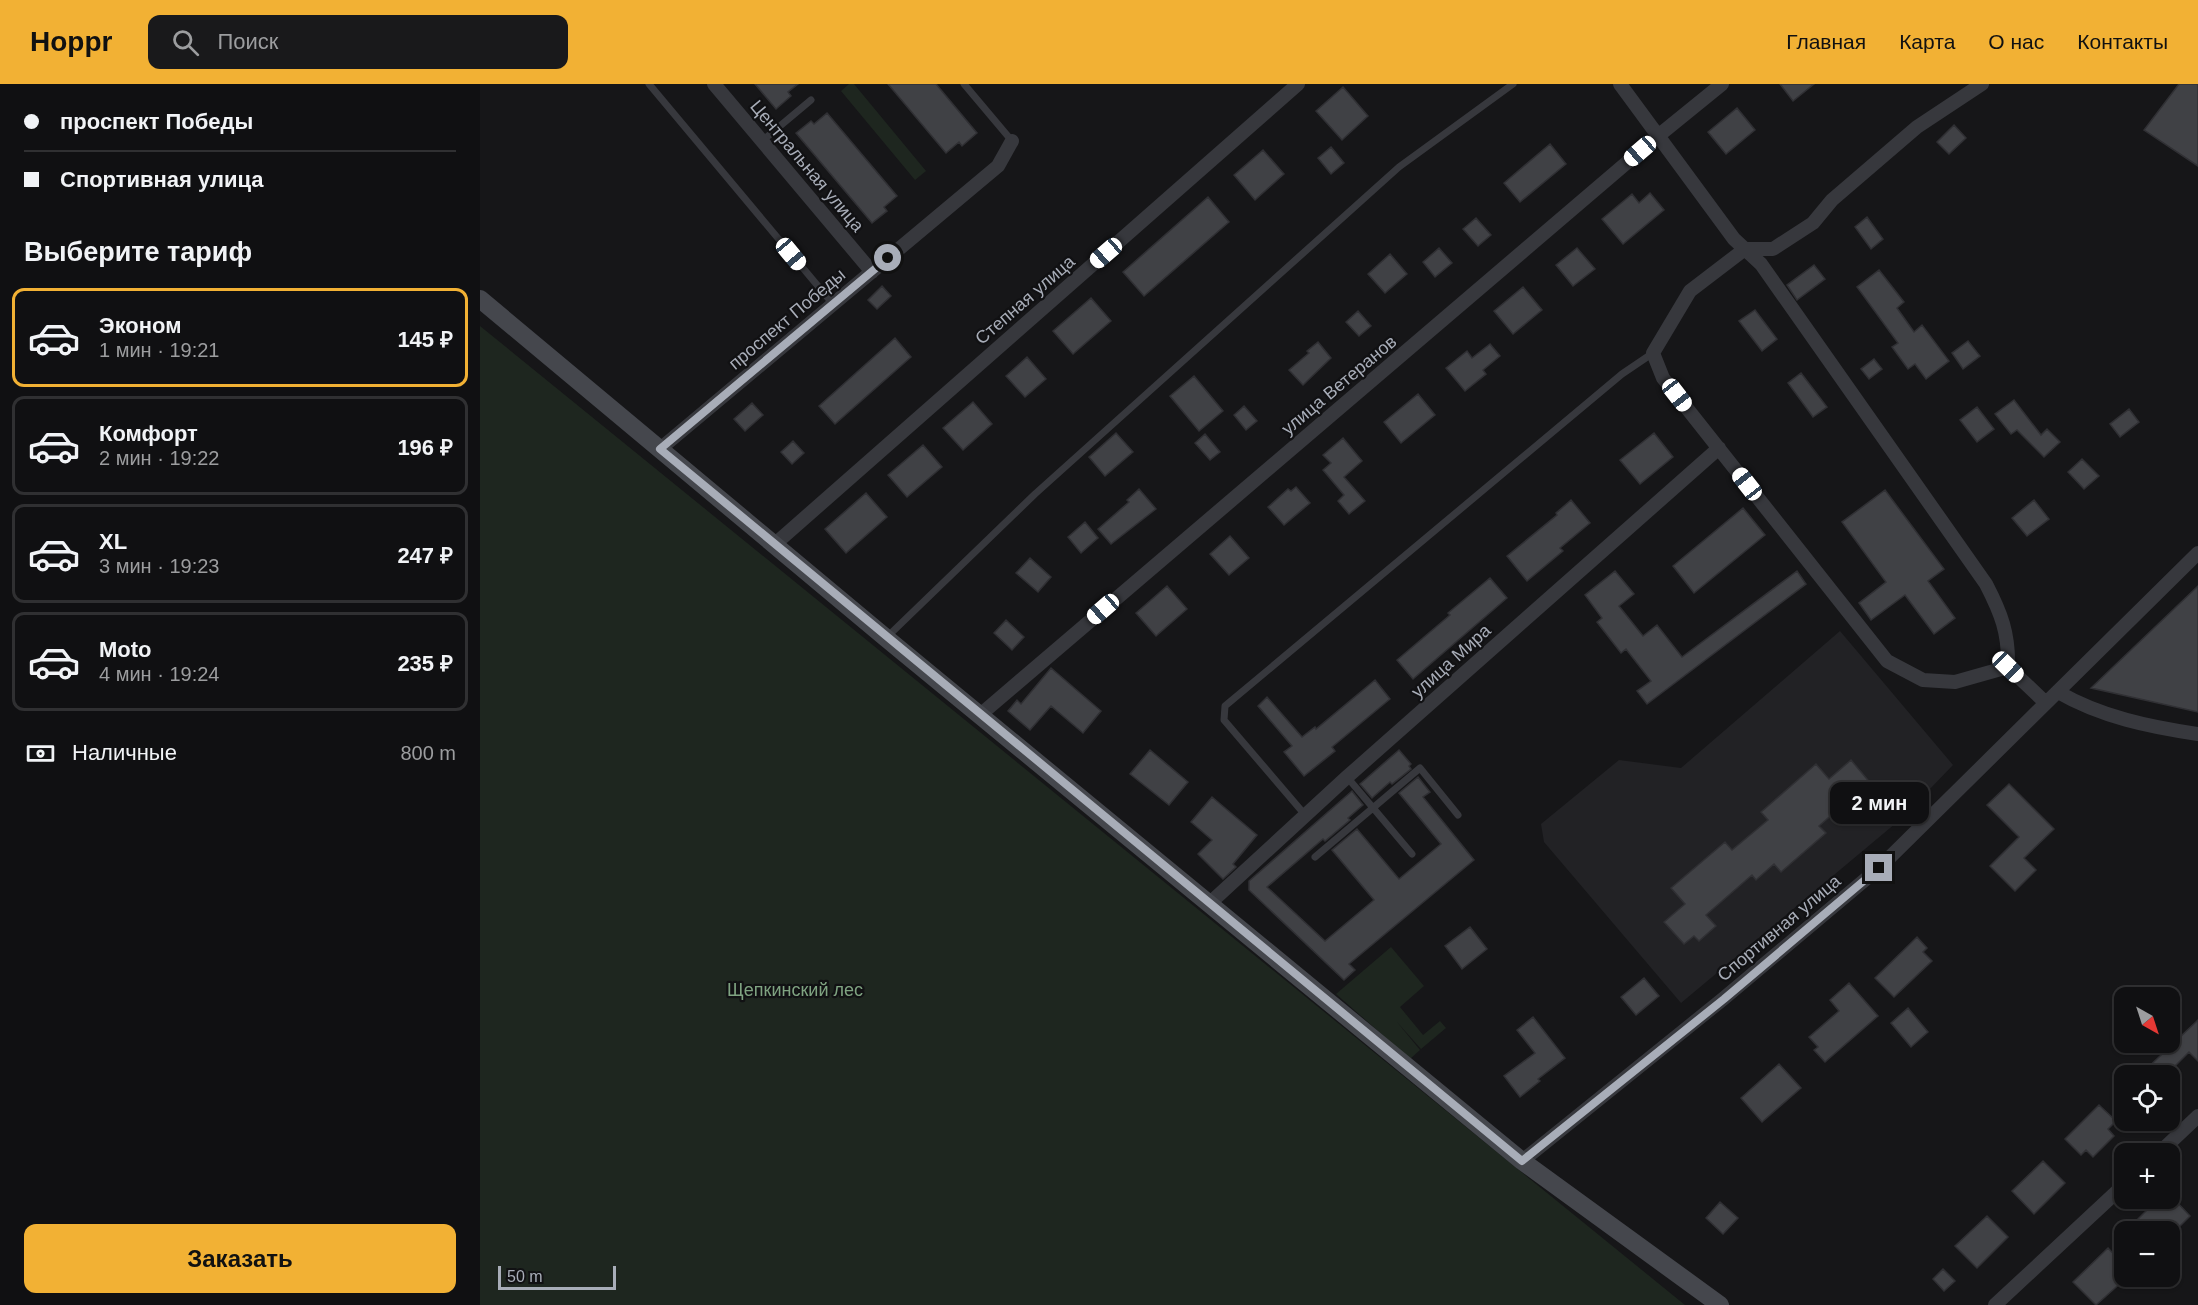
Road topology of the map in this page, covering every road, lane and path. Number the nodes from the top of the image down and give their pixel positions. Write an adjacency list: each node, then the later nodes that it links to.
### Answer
1 (649, 84): 16 (lane)
2 (714, 84): 11 (street, Центральная улица)
3 (964, 84): 12 (lane)
4 (1298, 84): 20 (street, Степная улица)
5 (1513, 84): 22 (lane)
6 (1620, 84): 10 (street)
7 (1722, 84): 10 (street, улица Ветеранов)
8 (1982, 84): 13 (street)
9 (811, 100): 11 (lane)
10 (1658, 136): 13 (street); 26 (street, улица Ветеранов)
11 (762, 141): 14 (street, Центральная улица)
12 (1012, 141): 14 (street, проспект Победы)
13 (1745, 249): 17 (street); 23 (street)
14 (872, 272): 16 (street, проспект Победы)
15 (480, 299): 19 (main road)
16 (833, 304): 19 (street, проспект Победы)
17 (1653, 353): 18 (street); 31 (lane)
18 (1719, 448): 23 (street); 28 (street, улица Мира)
19 (660, 449): 20 (main road)
20 (775, 544): 22 (main road)
21 (2198, 553): 24 (street, Спортивная улица)
22 (886, 638): 26 (main road)
23 (2008, 667): 25 (street)
24 (2058, 692): 25 (street, Спортивная улица); 27 (street)
25 (2046, 703): 37 (street, Спортивная улица)
26 (980, 715): 34 (main road)
27 (2198, 734)
28 (1347, 777): 29 (lane); 31 (street, улица Мира)
29 (1373, 808): 30 (lane); 32 (lane); 33 (lane)
30 (1458, 815)
31 (1305, 816): 34 (street, улица Мира)
32 (1413, 854)
33 (1315, 856)
34 (1209, 904): 37 (main road)
35 (2198, 1116): 36 (street)
36 (2170, 1143)
37 (1522, 1161): 39 (main road)
38 (2114, 1194): 40 (street)
39 (1720, 1305)
40 (1995, 1305)

